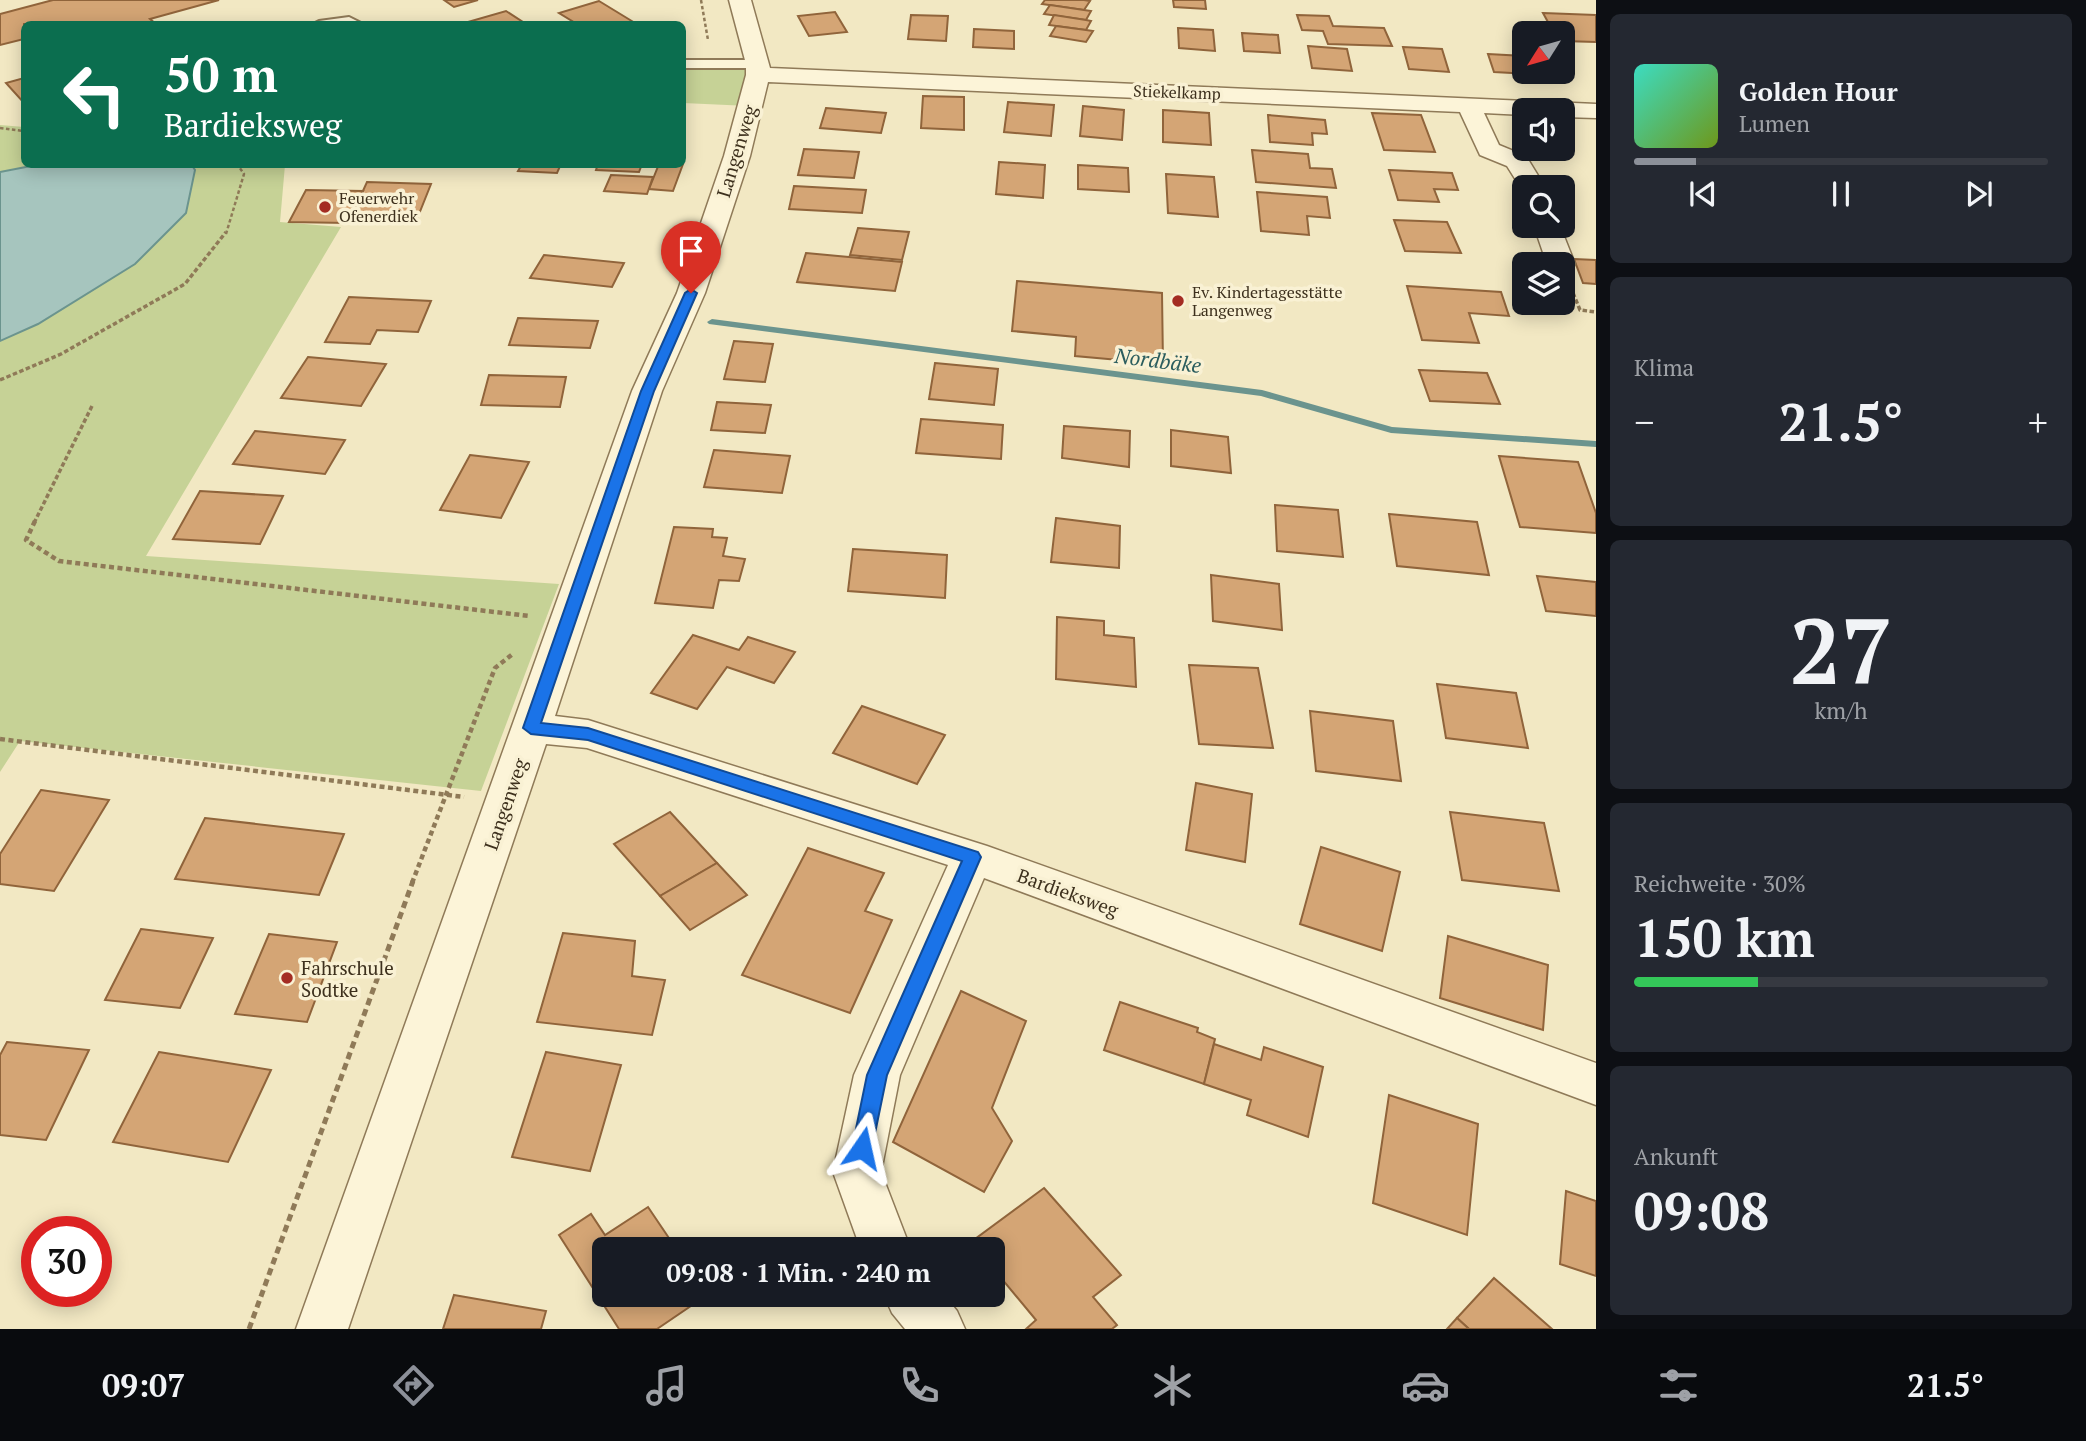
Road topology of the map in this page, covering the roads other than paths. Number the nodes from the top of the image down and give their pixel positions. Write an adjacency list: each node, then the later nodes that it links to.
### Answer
1 (740, 0): 3 (street)
2 (686, 64): 3 (lane)
3 (758, 69): 4 (street, Stiekelkamp); 7 (street, Langenweg)
4 (1468, 104): 5 (street, Stiekelkamp); 6 (street)
5 (1596, 111)
6 (1525, 175)
7 (531, 728): 8 (street, Bardieksweg); 12 (street, Langenweg)
8 (972, 857): 9 (street, Bardieksweg); 10 (street)
9 (1596, 1084)
10 (881, 1237)
11 (920, 1307): 13 (street)
12 (322, 1329)
13 (939, 1329)

